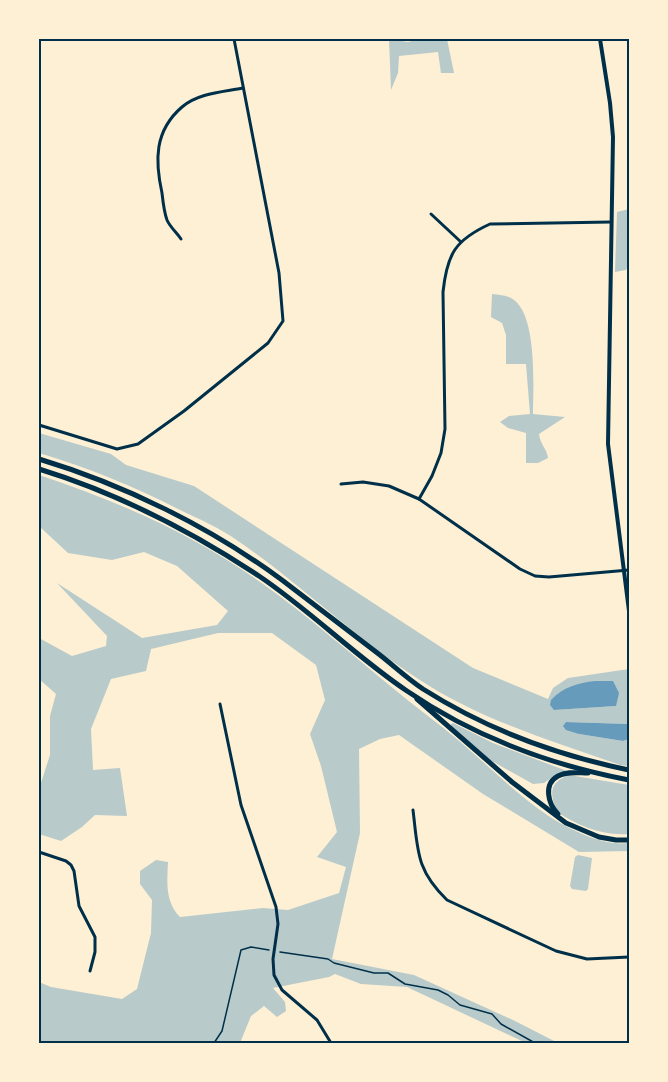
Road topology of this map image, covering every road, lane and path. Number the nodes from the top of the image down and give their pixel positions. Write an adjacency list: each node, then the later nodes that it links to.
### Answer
1 (234, 39): 3 (street)
2 (600, 39): 5 (street)
3 (243, 88): 6 (street); 8 (street)
4 (431, 214): 7 (street)
5 (611, 222): 7 (street); 13 (street)
6 (181, 239)
7 (461, 242): 12 (street)
8 (39, 425)
9 (39, 459): 18 (highway)
10 (39, 469): 16 (highway)
11 (341, 484): 12 (street)
12 (419, 499): 13 (street)
13 (623, 570): 14 (street); 15 (street)
14 (629, 570)
15 (629, 611)
16 (406, 690): 19 (highway); 22 (highway)
17 (220, 704): 24 (street)
18 (629, 770)
19 (604, 775): 20 (highway); 22 (highway)
20 (629, 780)
21 (413, 810): 25 (street)
22 (629, 839)
23 (39, 852): 26 (street)
24 (273, 950): 27 (path); 28 (street); 29 (path)
25 (629, 957)
26 (90, 971)
27 (214, 1043)
28 (331, 1043)
29 (535, 1043)

